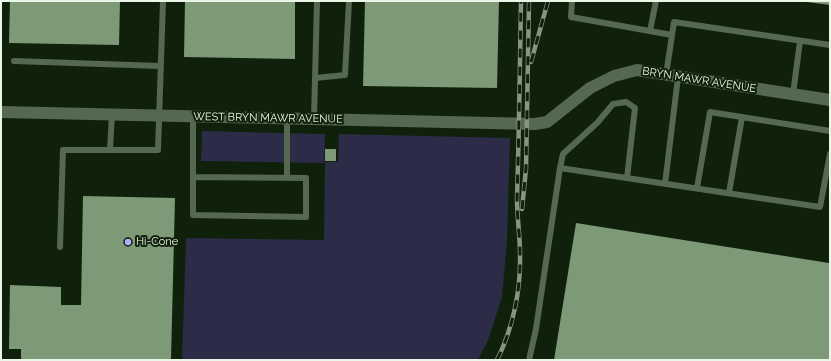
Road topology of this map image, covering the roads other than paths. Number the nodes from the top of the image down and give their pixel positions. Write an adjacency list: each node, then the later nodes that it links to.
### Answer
1 (163, 1): 11 (lane)
2 (317, 1): 13 (lane)
3 (349, 1): 13 (lane)
4 (572, 1): 6 (lane)
5 (656, 1): 6 (lane)
6 (650, 31): 7 (lane)
7 (672, 35): 8 (lane); 12 (lane)
8 (800, 41): 9 (lane); 14 (lane)
9 (830, 45)
10 (14, 61): 11 (lane)
11 (160, 66): 18 (lane)
12 (672, 76): 14 (street, BRYN MAWR AVENUE); 23 (street, BRYN MAWR AVENUE); 31 (lane)
13 (315, 78): 22 (lane)
14 (793, 94): 15 (street, BRYN MAWR AVENUE)
15 (830, 100)
16 (1, 112): 17 (street, WEST BRYN MAWR AVENUE)
17 (112, 114): 18 (street, WEST BRYN MAWR AVENUE); 25 (lane)
18 (159, 115): 19 (street, WEST BRYN MAWR AVENUE); 25 (lane)
19 (193, 116): 21 (street, WEST BRYN MAWR AVENUE); 28 (lane)
20 (742, 117): 24 (lane); 32 (lane); 33 (lane)
21 (287, 118): 22 (street, WEST BRYN MAWR AVENUE); 29 (lane)
22 (314, 119): 23 (street, WEST BRYN MAWR AVENUE)
23 (535, 124)
24 (830, 131)
25 (110, 150): 34 (lane)
26 (830, 154): 33 (lane)
27 (560, 168): 30 (lane); 30 (lane); 35 (lane)
28 (193, 177): 29 (lane); 29 (lane)
29 (287, 178)
30 (627, 178): 31 (lane)
31 (665, 184): 32 (lane)
32 (697, 188): 33 (lane)
33 (729, 193)
34 (60, 247)
35 (528, 360)

